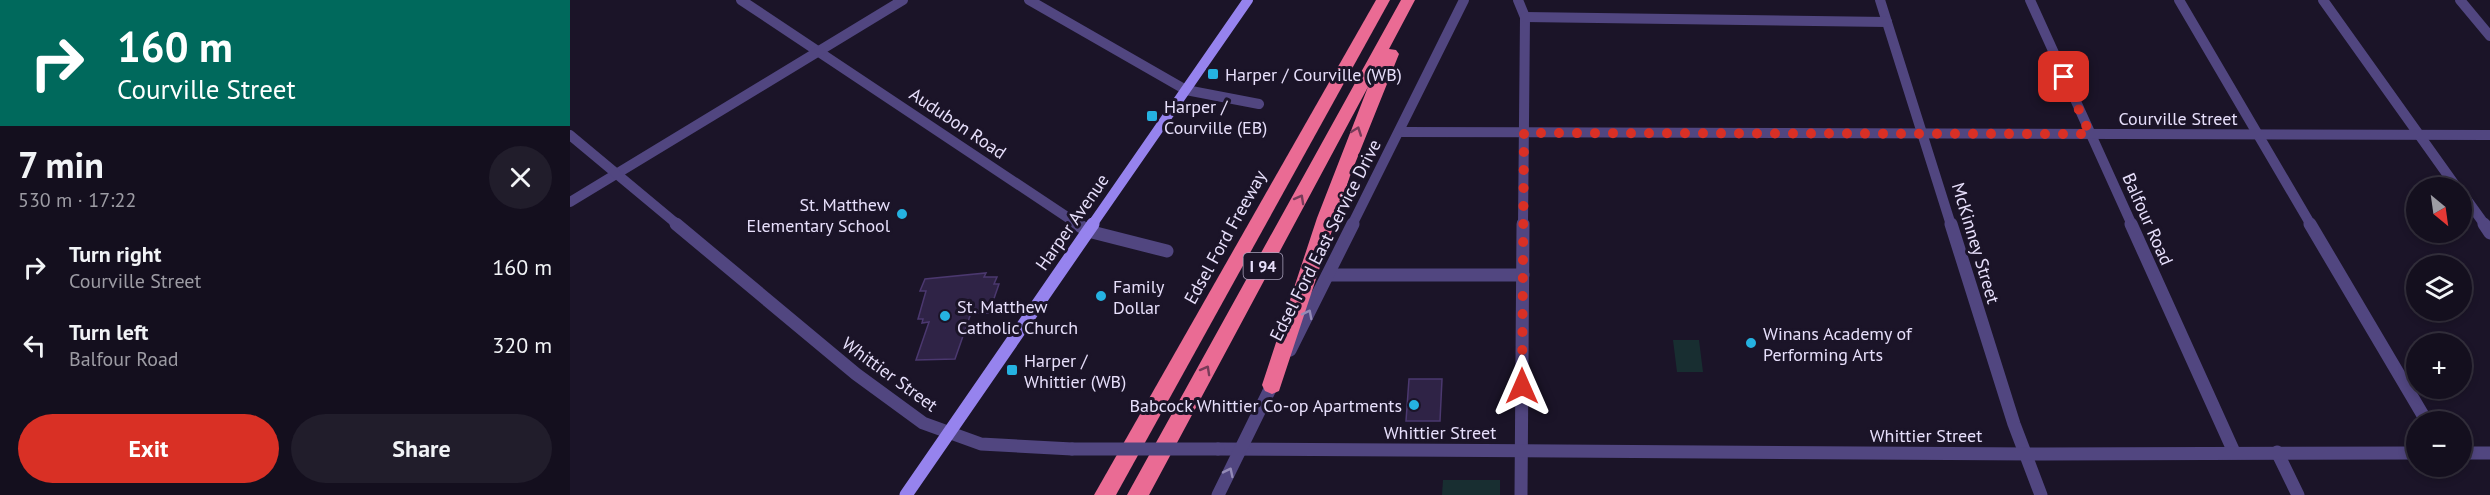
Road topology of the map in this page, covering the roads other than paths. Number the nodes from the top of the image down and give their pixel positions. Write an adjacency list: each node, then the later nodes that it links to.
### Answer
1 (741, 0): 18 (street, Audubon Road)
2 (903, 0): 18 (street)
3 (1029, 0): 19 (street)
4 (1248, 0): 19 (main road, Harper Avenue)
5 (1383, 0): 50 (highway, Edsel Ford Freeway / I 94)
6 (1408, 0): 16 (highway, I 94)
7 (1464, 0): 21 (street, Edsel Ford East Service Drive)
8 (1518, 0): 14 (street)
9 (1880, 0): 15 (street, McKinney Street)
10 (2030, 0): 24 (street, Balfour Road)
11 (2179, 0): 26 (street)
12 (2323, 0): 27 (street)
13 (2460, 0): 17 (street)
14 (1525, 17): 15 (street); 22 (street)
15 (1887, 22): 23 (street, McKinney Street)
16 (1388, 36): 38 (highway, one-way to 16); 51 (highway, I 94, one-way to 16)
17 (2490, 36)
18 (818, 52): 29 (street); 33 (street, Audubon Road)
19 (1186, 90): 20 (street); 33 (main road, Harper Avenue)
20 (1259, 104)
21 (1399, 132): 22 (street, Courville Street); 36 (street, Edsel Ford East Service Drive)
22 (1524, 133): 23 (street, Courville Street); 37 (street)
23 (1922, 134): 24 (street, Courville Street); 48 (street, McKinney Street)
24 (2090, 134): 26 (street, Courville Street); 43 (street, Balfour Road)
25 (570, 135): 29 (street, Whittier Street)
26 (2258, 135): 27 (street, Courville Street); 39 (street)
27 (2420, 135): 28 (street, Courville Street); 30 (street)
28 (2490, 135)
29 (617, 174): 31 (street); 40 (street, Whittier Street)
30 (2449, 177)
31 (570, 202)
32 (2472, 207): 34 (street)
33 (1088, 231): 35 (street, Audubon Road); 40 (main road, Harper Avenue)
34 (2490, 233)
35 (1167, 251)
36 (1328, 275): 37 (street); 38 (street, Edsel Ford East Service Drive, one-way to 36)
37 (1522, 275): 42 (street)
38 (1272, 385): 41 (street, Edsel Ford East Service Drive)
39 (2421, 411)
40 (949, 433): 41 (street, Whittier Street, bridge); 49 (main road, Harper Avenue)
41 (1240, 449): 42 (street, Whittier Street); 52 (street, Edsel Ford East Service Drive, one-way to 41)
42 (1521, 450): 48 (street, Whittier Street); 53 (street)
43 (2234, 452): 44 (street, Whittier Street); 48 (street, Whittier Street)
44 (2277, 452): 45 (street, Whittier Street); 55 (street)
45 (2406, 453)
46 (2472, 453): 47 (street)
47 (2490, 453)
48 (2026, 454): 54 (street, McKinney Street)
49 (906, 495)
50 (1105, 495)
51 (1138, 495)
52 (1218, 495)
53 (1521, 495)
54 (2041, 495)
55 (2298, 495)

